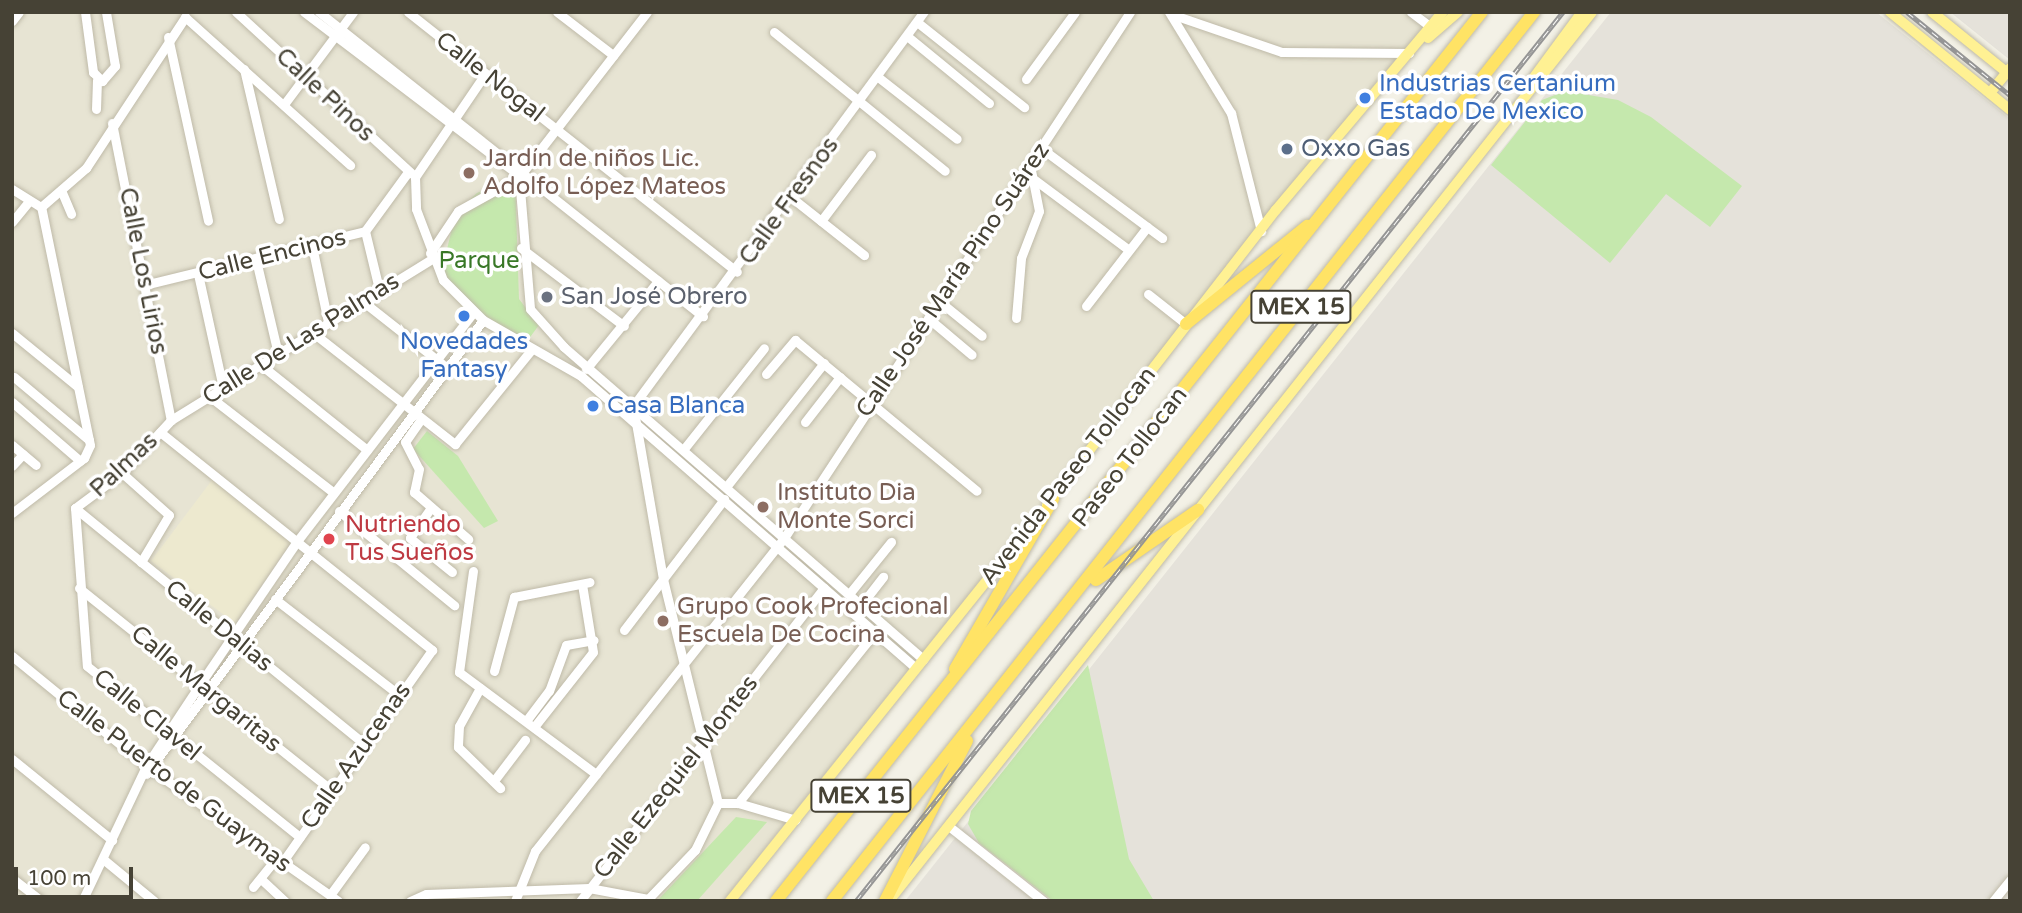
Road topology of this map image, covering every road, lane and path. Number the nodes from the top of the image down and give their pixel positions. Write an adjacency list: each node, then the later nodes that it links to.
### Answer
1 (19, 12): 24 (street)
2 (85, 12): 40 (street)
3 (106, 12): 40 (street)
4 (236, 12): 38 (street, Calle Pinos)
5 (304, 12): 31 (street)
6 (320, 12): 27 (street)
7 (353, 12): 27 (street)
8 (408, 12): 36 (street, Calle Nogal)
9 (557, 12): 33 (street)
10 (647, 12): 33 (street)
11 (923, 12): 25 (street, Calle Fresnos)
12 (1075, 12): 39 (street)
13 (1130, 12): 53 (street, Calle José María Pino Suárez)
14 (1411, 12): 26 (street)
15 (1443, 12): 26 (main road, Avenida Paseo Tollocan)
16 (1458, 12): 32 (main road, Avenida Paseo Tollocan)
17 (1482, 12): 66 (highway, Paseo Tollocan / MEX 15)
18 (1534, 12): 162 (highway, Paseo Tollocan / MEX 15)
19 (1581, 12): 45 (main road)
20 (1592, 12): 45 (main road)
21 (1890, 12): 41 (main road)
22 (1932, 12): 35 (main road)
23 (1170, 13): 32 (street); 73 (street)
24 (12, 21)
25 (917, 22): 29 (street, Calle Fresnos); 46 (street)
26 (1431, 27): 32 (main road, Avenida Paseo Tollocan)
27 (338, 31): 31 (street); 49 (street)
28 (774, 32): 42 (street)
29 (907, 36): 37 (street, Calle Fresnos); 44 (street)
30 (168, 37): 34 (street); 50 (street); 69 (street)
31 (332, 39): 38 (street); 49 (street)
32 (1409, 52): 73 (main road, Avenida Paseo Tollocan)
33 (613, 55): 51 (street)
34 (244, 67): 43 (street); 68 (street)
35 (2009, 72): 41 (main road)
36 (485, 74): 49 (street, Calle Encinos); 51 (street, Calle Nogal)
37 (878, 77): 42 (street, Calle Fresnos); 52 (street)
38 (304, 78): 43 (street); 58 (street, Calle Pinos)
39 (1026, 79)
40 (97, 80): 47 (street)
41 (1990, 93): 48 (main road)
42 (860, 102): 57 (street); 63 (street, Calle Fresnos)
43 (285, 103): 55 (street)
44 (989, 103)
45 (1519, 106): 144 (main road)
46 (1024, 107)
47 (96, 109)
48 (2010, 110)
49 (449, 121): 58 (street, Calle Encinos); 59 (street)
50 (112, 123): 62 (street); 85 (street, Calle Los Lirios)
51 (555, 127): 59 (street); 82 (street, Calle Nogal)
52 (957, 139)
53 (1041, 148): 56 (street, Calle José María Pino Suárez); 72 (street)
54 (871, 155): 70 (street)
55 (350, 165)
56 (1030, 165): 60 (street); 89 (street, Calle José María Pino Suárez)
57 (946, 171)
58 (412, 174): 74 (street, Calle Encinos); 80 (street)
59 (523, 176): 77 (street); 80 (street); 84 (street)
60 (1035, 180): 78 (street); 94 (street)
61 (12, 189): 64 (street)
62 (61, 190): 65 (street); 67 (street)
63 (792, 198): 70 (street); 82 (street, Calle Fresnos)
64 (28, 202): 65 (street); 71 (street)
65 (41, 207): 115 (street)
66 (1323, 213): 97 (highway); 177 (highway, Paseo Tollocan / MEX 15)
67 (71, 214)
68 (279, 219)
69 (208, 221)
70 (821, 221): 79 (street)
71 (12, 222)
72 (1147, 227): 75 (street); 78 (street)
73 (1261, 230): 97 (main road, Avenida Paseo Tollocan)
74 (365, 231): 76 (street, Calle Encinos); 86 (street)
75 (1163, 239)
76 (312, 246): 81 (street, Calle Encinos); 96 (street)
77 (521, 248): 98 (street); 109 (street)
78 (1129, 250): 90 (street)
79 (864, 255)
80 (431, 256): 86 (street, Calle De Las Palmas); 91 (street)
81 (256, 260): 83 (street, Calle Encinos); 104 (street)
82 (737, 272): 92 (street, Calle Fresnos)
83 (198, 274): 85 (street, Calle Encinos); 116 (street)
84 (658, 281): 92 (street); 98 (street)
85 (148, 284): 123 (street, Calle Los Lirios)
86 (379, 289): 88 (street, Calle De Las Palmas)
87 (1147, 294): 97 (street)
88 (361, 300): 96 (street, Calle De Las Palmas); 106 (street)
89 (939, 301): 93 (street, Calle José María Pino Suárez); 101 (street)
90 (1086, 306)
91 (473, 313): 95 (street); 106 (street)
92 (703, 316): 120 (street, Calle Fresnos)
93 (928, 318): 105 (street); 119 (street, Calle José María Pino Suárez)
94 (1016, 318)
95 (483, 320): 103 (street); 110 (street)
96 (328, 321): 99 (street, Calle De Las Palmas)
97 (1186, 324): 141 (main road, Avenida Paseo Tollocan)
98 (624, 326): 109 (street)
99 (312, 332): 104 (street, Calle De Las Palmas); 121 (street)
100 (12, 333): 115 (street)
101 (982, 337)
102 (764, 348): 131 (street)
103 (532, 349): 113 (street); 124 (street)
104 (278, 354): 108 (street, Calle De Las Palmas)
105 (972, 355)
106 (438, 361): 110 (street); 121 (street)
107 (824, 363): 111 (street); 114 (street); 137 (street)
108 (261, 365): 116 (street, Calle De Las Palmas); 130 (street)
109 (588, 367): 113 (street); 120 (street)
110 (447, 368): 122 (street)
111 (766, 374)
112 (14, 376): 128 (street)
113 (581, 376): 125 (street)
114 (841, 377): 119 (street); 126 (street)
115 (78, 387): 128 (street)
116 (223, 388): 117 (street, Calle De Las Palmas)
117 (209, 396): 123 (street, Calle De Las Palmas); 139 (street)
118 (12, 402): 133 (street)
119 (871, 403): 138 (street); 147 (street, Calle José María Pino Suárez)
120 (633, 406): 125 (street); 131 (street)
121 (400, 407): 122 (street); 130 (street)
122 (411, 413): 124 (street); 145 (street)
123 (171, 420): 127 (street, Palmas)
124 (419, 422): 143 (street)
125 (634, 422): 140 (street); 157 (street)
126 (805, 422)
127 (160, 432): 136 (street, Palmas); 149 (street)
128 (89, 440): 133 (street)
129 (12, 445): 132 (street)
130 (367, 450): 139 (street)
131 (683, 450): 137 (street)
132 (23, 454): 134 (street); 135 (street)
133 (80, 461): 146 (street)
134 (36, 465)
135 (12, 466)
136 (122, 473): 142 (street, Palmas); 153 (street)
137 (726, 487): 147 (street)
138 (977, 491)
139 (334, 493): 149 (street)
140 (724, 499): 151 (street); 157 (street)
141 (1053, 499): 171 (main road, Avenida Paseo Tollocan); 177 (highway)
142 (75, 509): 153 (street, Calle Dalias); 158 (street, Calle Clavel)
143 (430, 509): 148 (street); 155 (street)
144 (1198, 510): 162 (highway); 195 (main road)
145 (339, 511): 152 (street); 163 (street)
146 (12, 513)
147 (784, 538): 151 (street, Calle José María Pino Suárez); 160 (street)
148 (468, 539)
149 (298, 540): 152 (street); 167 (street)
150 (891, 542): 160 (street)
151 (777, 547): 159 (street); 172 (street, Calle José María Pino Suárez)
152 (309, 550): 161 (street); 178 (street, Calle Azucenas)
153 (141, 562): 167 (street, Calle Dalias)
154 (473, 570): 175 (street)
155 (452, 572)
156 (883, 577): 164 (street)
157 (663, 579): 165 (street); 172 (street)
158 (79, 588): 174 (street, Calle Margaritas); 182 (street, Calle Clavel)
159 (824, 588): 166 (street); 185 (street, Calle Ezequiel Montes)
160 (849, 594): 164 (street)
161 (275, 599): 169 (street); 178 (street)
162 (1069, 604): 180 (highway, Paseo Tollocan / MEX 15)
163 (454, 605)
164 (861, 605): 171 (street)
165 (624, 631)
166 (875, 632): 171 (street); 193 (street)
167 (232, 637): 169 (street, Calle Dalias); 174 (street)
168 (594, 640): 173 (street); 179 (street); 179 (street)
169 (242, 645): 176 (street); 184 (street, Calle Dalias)
170 (14, 662): 187 (street, Calle Puerto de Guaymas)
171 (920, 663): 194 (main road, Avenida Paseo Tollocan)
172 (683, 664): 185 (street); 188 (street, Calle José María Pino Suárez)
173 (495, 671)
174 (200, 684): 176 (street, Calle Margaritas); 182 (street)
175 (480, 688): 181 (street); 189 (street)
176 (209, 691): 182 (street); 191 (street, Calle Margaritas)
177 (945, 691): 217 (highway, Paseo Tollocan / MEX 15)
178 (399, 695): 184 (street, Calle Azucenas)
179 (550, 699): 181 (street)
180 (980, 716): 218 (highway, Paseo Tollocan / MEX 15); 219 (highway)
181 (530, 724): 188 (street)
182 (172, 735): 187 (street); 196 (street, Calle Clavel)
183 (525, 740): 189 (street)
184 (364, 744): 191 (street, Calle Azucenas)
185 (702, 745): 192 (street); 205 (street, Calle Ezequiel Montes)
186 (12, 759): 197 (street)
187 (149, 770): 197 (street); 200 (street, Calle Puerto de Guaymas)
188 (596, 774): 206 (street, Calle José María Pino Suárez)
189 (496, 778): 190 (street)
190 (500, 788)
191 (332, 791): 196 (street, Calle Azucenas)
192 (718, 803): 193 (street); 209 (street)
193 (738, 803): 194 (street)
194 (796, 820): 216 (main road, Avenida Paseo Tollocan)
195 (950, 827): 219 (main road); 220 (street)
196 (300, 837): 200 (street, Calle Azucenas)
197 (112, 840): 199 (street)
198 (365, 847): 208 (street)
199 (103, 859): 211 (street); 212 (street)
200 (279, 861): 202 (street, Calle Azucenas); 208 (street, Calle Puerto de Guaymas)
201 (12, 878): 210 (street)
202 (261, 879): 204 (street, Calle Azucenas); 213 (street)
203 (2010, 880): 221 (street)
204 (253, 887)
205 (589, 888): 206 (street); 209 (street); 215 (street, Calle Ezequiel Montes)
206 (515, 896): 207 (street)
207 (447, 897): 214 (street)
208 (334, 898)
209 (649, 900)
210 (41, 901)
211 (82, 901)
212 (154, 901)
213 (285, 901)
214 (410, 901)
215 (580, 901)
216 (730, 901)
217 (776, 901)
218 (832, 901)
219 (887, 901)
220 (1043, 901)
221 (1993, 901)

